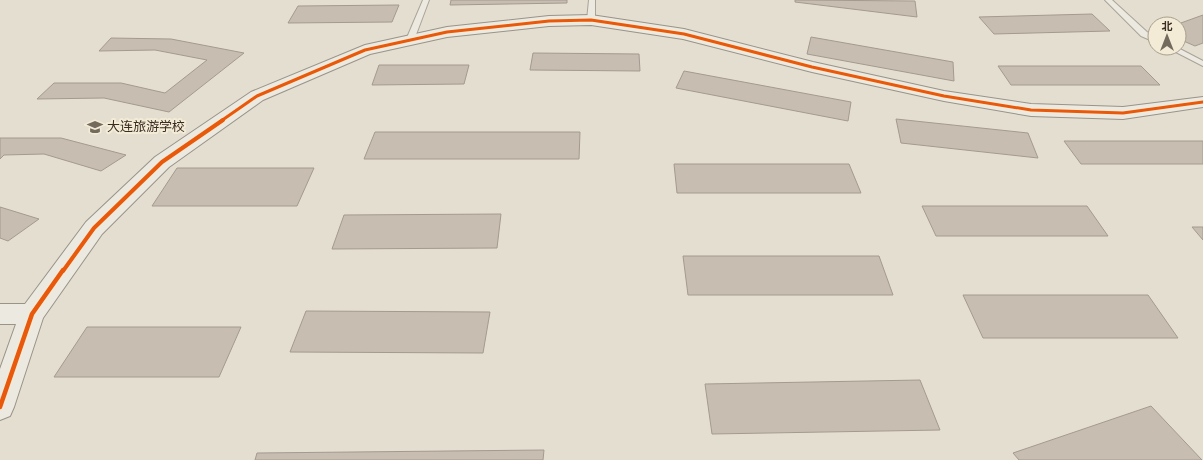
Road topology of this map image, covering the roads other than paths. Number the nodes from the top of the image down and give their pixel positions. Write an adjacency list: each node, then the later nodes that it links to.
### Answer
1 (426, 0): 6 (lane)
2 (592, 0): 4 (lane)
3 (1108, 0): 5 (lane)
4 (592, 20): 6 (street); 9 (street)
5 (1147, 36)
6 (410, 40): 11 (street)
7 (1187, 56): 8 (lane)
8 (1203, 64)
9 (1203, 102)
10 (0, 314): 11 (street)
11 (32, 314): 12 (street)
12 (0, 407)

